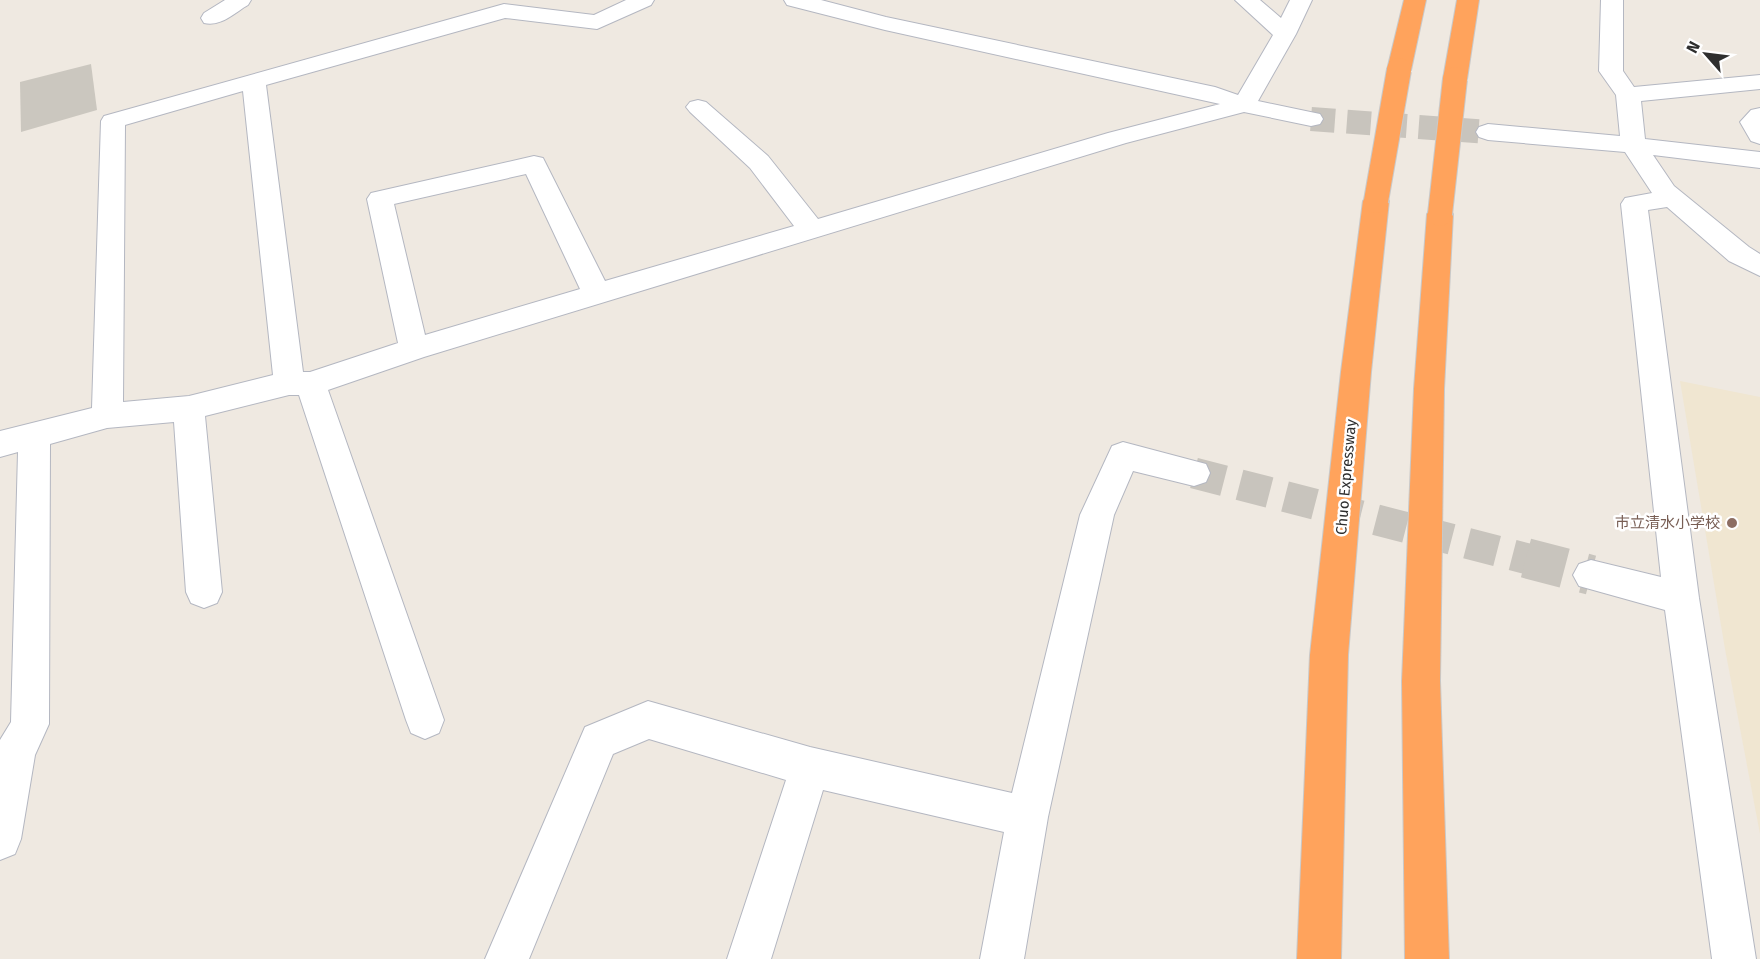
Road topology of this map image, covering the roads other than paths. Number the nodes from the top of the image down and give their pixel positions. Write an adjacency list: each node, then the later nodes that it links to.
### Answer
1 (240, 0): 9 (street)
2 (643, 0): 11 (street)
3 (795, 0): 14 (street)
4 (1246, 0): 10 (street)
5 (1301, 0): 10 (street)
6 (1414, 0): 44 (highway, Chuo Expressway, bridge)
7 (1468, 0): 45 (highway, bridge)
8 (1612, 0): 13 (street)
9 (212, 18)
10 (1285, 34): 14 (street)
11 (254, 81): 27 (street); 29 (street)
12 (1760, 82): 13 (street)
13 (1628, 95): 20 (street)
14 (1244, 105): 17 (street); 23 (street)
15 (698, 107): 23 (street)
16 (1760, 115): 19 (street)
17 (1311, 119)
18 (1488, 132): 20 (street)
19 (1760, 136)
20 (1633, 145): 21 (street); 22 (street)
21 (1760, 160)
22 (1672, 198): 24 (street); 35 (street)
23 (812, 230): 25 (street)
24 (1760, 266)
25 (597, 294): 26 (street); 26 (street)
26 (414, 348): 27 (street)
27 (300, 383): 28 (street); 36 (street)
28 (189, 408): 29 (street); 34 (street)
29 (107, 416): 30 (street)
30 (34, 435): 31 (street); 37 (street)
31 (0, 444)
32 (1194, 473): 39 (street)
33 (1591, 575): 35 (street)
34 (204, 592)
35 (1681, 598): 46 (street)
36 (425, 720)
37 (8, 758): 40 (street)
38 (810, 767): 39 (street); 41 (street); 42 (street)
39 (1027, 818): 43 (street)
40 (0, 839)
41 (507, 959)
42 (749, 959)
43 (1002, 959)
44 (1320, 959)
45 (1427, 959)
46 (1734, 959)

